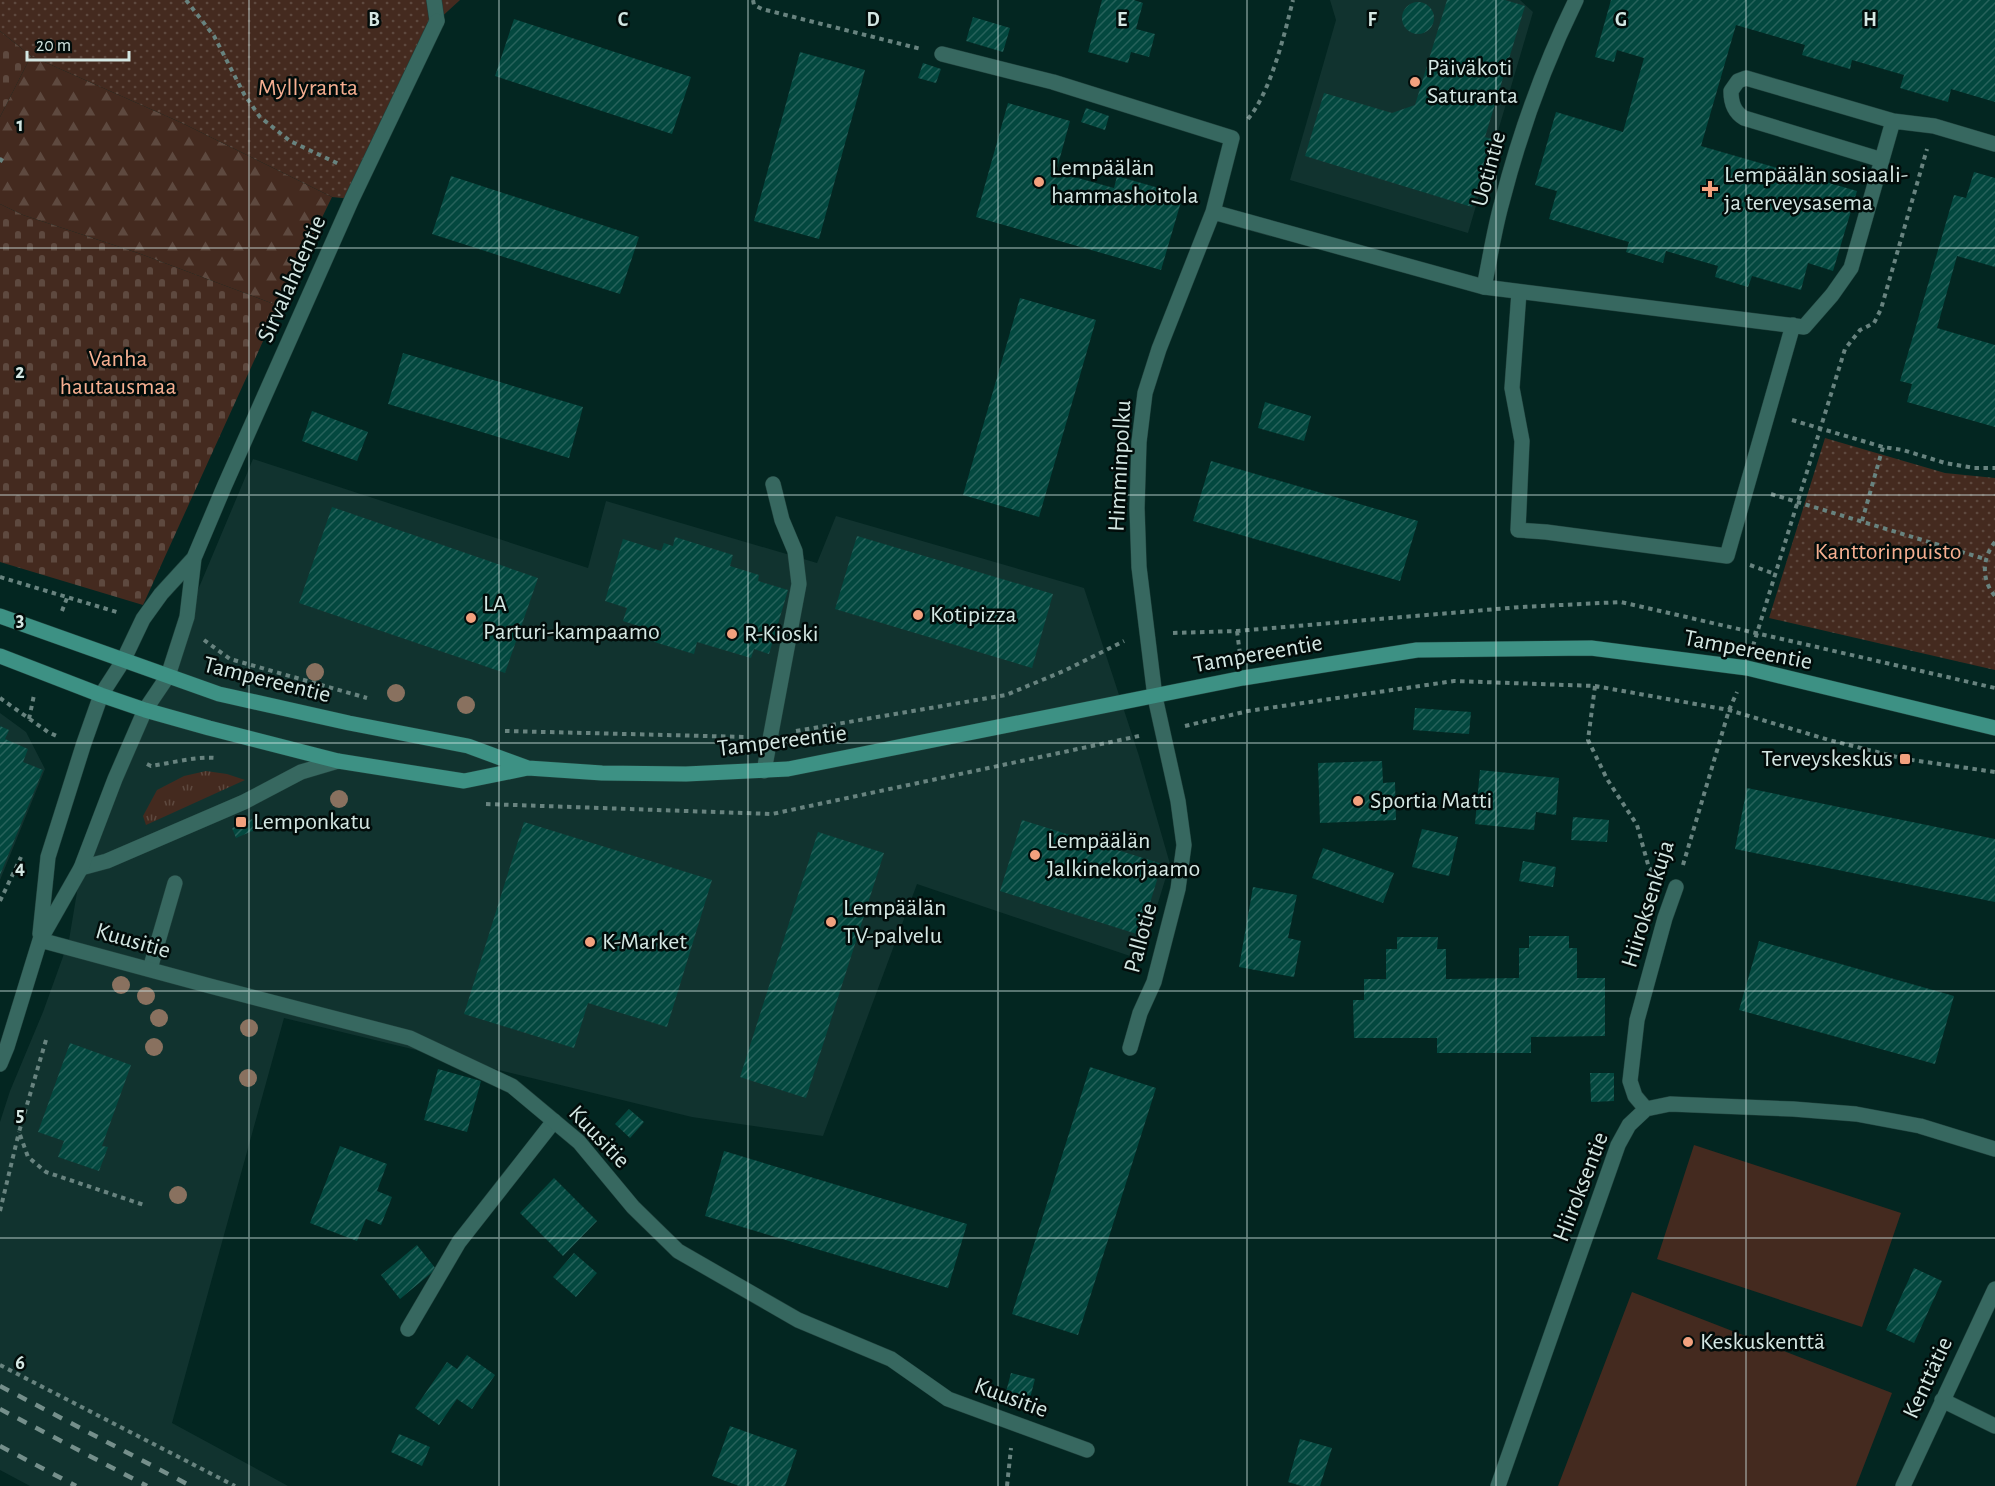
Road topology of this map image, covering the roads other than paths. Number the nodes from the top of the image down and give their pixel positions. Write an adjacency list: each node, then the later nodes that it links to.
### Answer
1 (434, 0): 12 (street, Sirvalahdentie)
2 (1576, 0): 8 (street, Uotintie)
3 (942, 54): 7 (street, Himminpolku)
4 (1893, 121): 5 (street); 6 (street); 6 (street)
5 (1995, 144)
6 (1882, 160): 10 (street)
7 (1213, 212): 8 (street); 18 (street, Himminpolku)
8 (1484, 287): 9 (street)
9 (1519, 292): 10 (street); 10 (street)
10 (1793, 325)
11 (773, 484): 23 (street)
12 (194, 558): 15 (street, Sirvalahdentie); 16 (street, Sirvalahdentie)
13 (0, 616): 15 (main road, Tampereentie)
14 (0, 656): 17 (main road, Tampereentie)
15 (123, 661): 16 (main road, Tampereentie); 17 (street, Sirvalahdentie)
16 (168, 676): 19 (street, Sirvalahdentie); 22 (main road, Tampereentie)
17 (101, 695): 19 (main road, Tampereentie); 27 (street)
18 (1155, 697): 20 (main road, Tampereentie); 23 (main road, Tampereentie); 29 (street, Pallotie)
19 (145, 711): 21 (main road, Tampereentie); 24 (street)
20 (1995, 728)
21 (338, 761): 22 (main road, Tampereentie); 24 (street)
22 (528, 768): 23 (main road, Tampereentie)
23 (764, 771)
24 (81, 868): 27 (street)
25 (175, 883): 28 (street)
26 (1676, 887): 31 (street, Hiiroksenkuja)
27 (40, 940): 28 (street, Kuusitie); 30 (street)
28 (150, 969): 32 (street, Kuusitie)
29 (1130, 1048)
30 (0, 1064)
31 (1646, 1109): 33 (street); 39 (street, Hiiroksentie)
32 (555, 1122): 35 (street); 38 (street, Kuusitie)
33 (1995, 1149)
34 (1995, 1289): 36 (street, Kenttätie)
35 (408, 1329)
36 (1942, 1400): 37 (street); 40 (street, Kenttätie)
37 (1995, 1426)
38 (1087, 1450)
39 (1498, 1486)
40 (1903, 1486)

